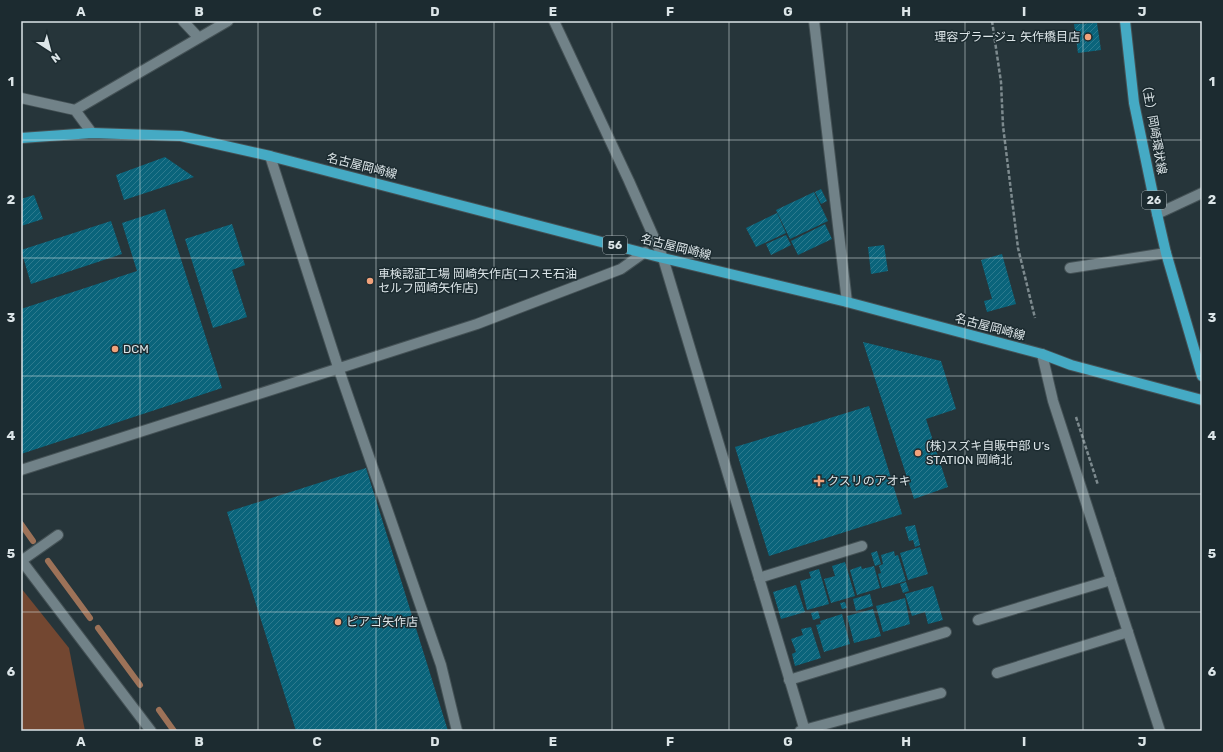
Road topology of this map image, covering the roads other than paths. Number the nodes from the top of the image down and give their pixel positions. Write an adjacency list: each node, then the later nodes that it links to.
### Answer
1 (183, 21): 6 (street)
2 (228, 21): 6 (street)
3 (554, 21): 16 (street)
4 (814, 21): 18 (street)
5 (1126, 21): 13 (main road, （主）岡崎環状線 / 26)
6 (198, 37): 8 (street)
7 (21, 98): 8 (street)
8 (75, 110): 9 (street)
9 (92, 134): 10 (main road, 名古屋岡崎線 / 56); 11 (main road, 名古屋岡崎線 / 56)
10 (21, 138)
11 (270, 156): 14 (main road, 名古屋岡崎線 / 56); 20 (street)
12 (1202, 193): 13 (street)
13 (1157, 214): 15 (main road, （主）岡崎環状線 / 26)
14 (645, 252): 16 (main road, 名古屋岡崎線 / 56); 20 (street)
15 (1166, 253): 17 (street); 21 (main road, （主）岡崎環状線 / 26)
16 (663, 258): 18 (main road, 名古屋岡崎線 / 56); 27 (street)
17 (1070, 268)
18 (847, 302): 19 (main road, 名古屋岡崎線 / 56)
19 (1042, 354): 22 (main road, 名古屋岡崎線 / 56); 28 (street)
20 (338, 367): 23 (street); 36 (street)
21 (1202, 376)
22 (1202, 400)
23 (21, 470)
24 (58, 535): 26 (street)
25 (862, 546): 27 (street)
26 (21, 560): 35 (street)
27 (759, 578): 33 (street)
28 (1111, 580): 29 (street); 31 (street)
29 (978, 620)
30 (946, 632): 33 (street)
31 (1128, 632): 32 (street); 38 (street)
32 (997, 673)
33 (790, 680): 37 (street)
34 (942, 693): 37 (street)
35 (151, 731)
36 (457, 731)
37 (803, 731)
38 (1160, 731)

